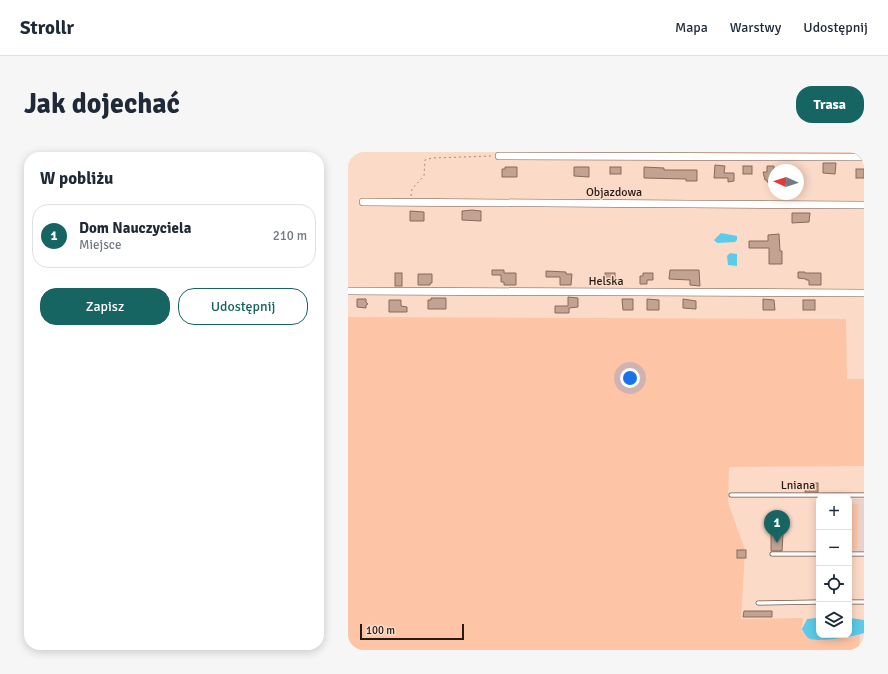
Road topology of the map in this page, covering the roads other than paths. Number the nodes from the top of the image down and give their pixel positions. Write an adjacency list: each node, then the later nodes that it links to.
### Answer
1 (499, 156): 2 (street)
2 (864, 157)
3 (363, 202): 4 (street, Objazdowa)
4 (864, 205)
5 (348, 291): 6 (street, Helska)
6 (864, 293)
7 (731, 495): 8 (lane, Lniana)
8 (864, 495)
9 (772, 554): 10 (lane)
10 (816, 554)
11 (852, 554): 12 (lane)
12 (864, 554)
13 (816, 602): 16 (lane)
14 (852, 602): 15 (lane)
15 (864, 602)
16 (758, 603)

